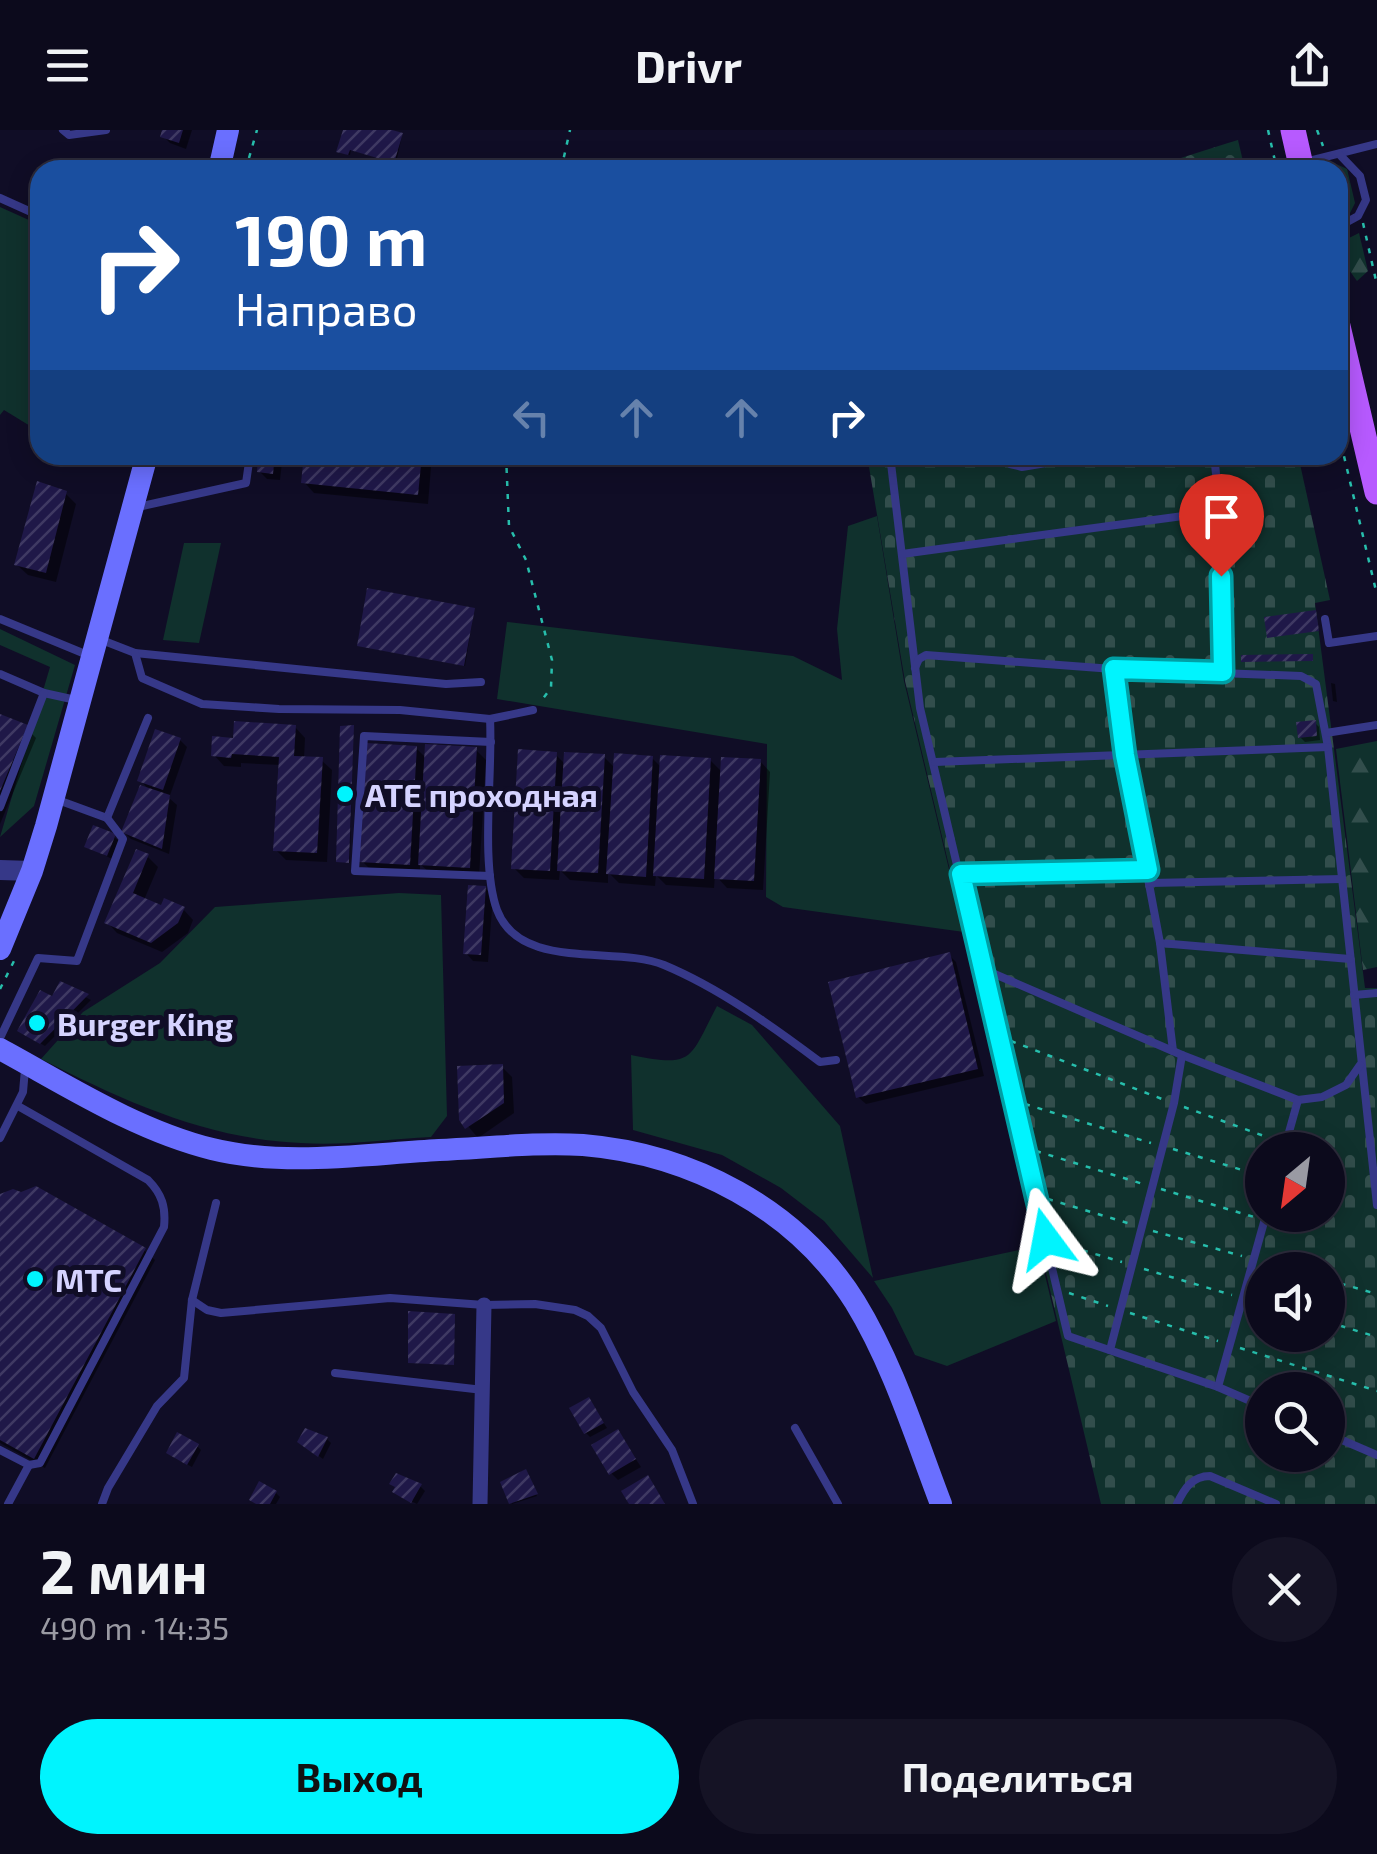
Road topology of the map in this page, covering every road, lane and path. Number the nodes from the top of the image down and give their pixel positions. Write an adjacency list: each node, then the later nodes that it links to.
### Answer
1 (63, 130): 2 (lane)
2 (106, 130)
3 (228, 130): 13 (main road)
4 (258, 130): 12 (path)
5 (570, 130): 14 (path)
6 (1268, 130): 15 (path)
7 (1293, 130): 16 (main road)
8 (1317, 130): 11 (path)
9 (1377, 144): 10 (lane)
10 (1339, 154): 11 (lane); 18 (lane)
11 (1329, 156): 17 (lane)
12 (249, 158)
13 (221, 160)
14 (563, 160)
15 (1288, 160)
16 (1293, 160)
17 (1317, 160)
18 (1345, 160)
19 (1348, 163): 22 (lane)
20 (0, 198): 21 (lane)
21 (30, 212)
22 (1358, 216): 23 (lane); 24 (path)
23 (1348, 222)
24 (1377, 284)
25 (1348, 369): 32 (main road)
26 (145, 465): 33 (main road)
27 (249, 465): 33 (lane)
28 (506, 465): 51 (path)
29 (891, 465): 35 (lane)
30 (1215, 465): 34 (lane)
31 (1346, 465): 36 (path)
32 (1377, 492)
33 (134, 508): 41 (main road)
34 (1220, 511): 35 (lane); 46 (lane)
35 (902, 554): 40 (lane)
36 (1377, 595)
37 (0, 619): 41 (lane)
38 (1325, 619): 39 (lane)
39 (1377, 636)
40 (913, 646): 43 (lane); 45 (lane)
41 (96, 648): 42 (lane); 50 (main road)
42 (135, 653): 48 (lane); 53 (lane)
43 (926, 655): 44 (lane); 45 (lane)
44 (1114, 669): 46 (lane); 58 (lane)
45 (914, 672): 59 (lane)
46 (1223, 672): 55 (lane)
47 (0, 674): 49 (lane)
48 (481, 682)
49 (44, 693): 50 (lane); 61 (lane)
50 (81, 702): 60 (main road)
51 (533, 710): 53 (lane)
52 (148, 718): 62 (lane)
53 (490, 718): 56 (lane)
54 (1377, 725): 55 (lane)
55 (1326, 733): 57 (lane)
56 (491, 742): 67 (lane); 67 (lane)
57 (1328, 746): 58 (lane); 68 (lane)
58 (1125, 755): 59 (lane); 64 (lane)
59 (934, 762): 66 (lane)
60 (54, 798): 62 (lane); 65 (main road)
61 (0, 807)
62 (107, 818): 77 (lane)
63 (0, 870): 65 (street)
64 (1148, 870): 66 (lane); 69 (lane)
65 (32, 871): 71 (main road)
66 (961, 874): 73 (lane)
67 (490, 876): 80 (lane)
68 (1342, 879): 69 (lane); 72 (lane)
69 (1150, 882): 70 (lane)
70 (1160, 943): 72 (lane); 79 (lane)
71 (0, 949)
72 (1350, 959): 75 (lane)
73 (983, 969): 76 (lane); 79 (lane)
74 (1377, 994): 75 (lane)
75 (1354, 996): 81 (lane)
76 (998, 1036): 85 (lane); 87 (path)
77 (0, 1038)
78 (0, 1049): 82 (main road)
79 (1178, 1053): 86 (lane); 87 (lane)
80 (836, 1060)
81 (1362, 1060): 83 (lane); 84 (lane)
82 (23, 1062): 88 (lane); 128 (main road)
83 (1346, 1085): 84 (lane); 86 (lane)
84 (1365, 1090): 96 (lane)
85 (1013, 1100): 92 (path); 94 (lane)
86 (1298, 1100): 90 (lane)
87 (1174, 1103): 89 (path); 92 (lane)
88 (18, 1106): 91 (lane); 122 (lane)
89 (1247, 1132)
90 (1289, 1132)
91 (0, 1138)
92 (1162, 1146): 93 (path); 97 (lane)
93 (1245, 1171)
94 (1036, 1196): 97 (path); 98 (lane)
95 (216, 1203): 106 (lane)
96 (1377, 1205)
97 (1140, 1227): 99 (path); 100 (lane)
98 (1046, 1239): 100 (path); 102 (lane)
99 (1245, 1256)
100 (1131, 1265): 105 (path); 108 (lane)
101 (1345, 1285): 104 (path)
102 (1057, 1289): 108 (path); 112 (lane)
103 (1245, 1291): 105 (lane)
104 (1377, 1294)
105 (1243, 1298): 111 (lane)
106 (192, 1300): 107 (lane); 124 (lane)
107 (484, 1305): 115 (street); 126 (lane)
108 (1120, 1310): 111 (path); 112 (lane)
109 (1345, 1327): 110 (path)
110 (1377, 1336)
111 (1230, 1345): 114 (lane); 116 (path)
112 (1110, 1350): 114 (lane)
113 (335, 1373): 115 (lane)
114 (1218, 1387): 117 (lane)
115 (484, 1390): 125 (street)
116 (1377, 1390)
117 (1245, 1399)
118 (795, 1428): 127 (lane)
119 (1345, 1441): 121 (lane)
120 (0, 1450): 122 (lane)
121 (1377, 1455)
122 (29, 1466): 123 (lane)
123 (8, 1504)
124 (102, 1504)
125 (480, 1504)
126 (694, 1504)
127 (838, 1504)
128 (941, 1504)
129 (1177, 1504): 130 (lane)
130 (1276, 1504)

